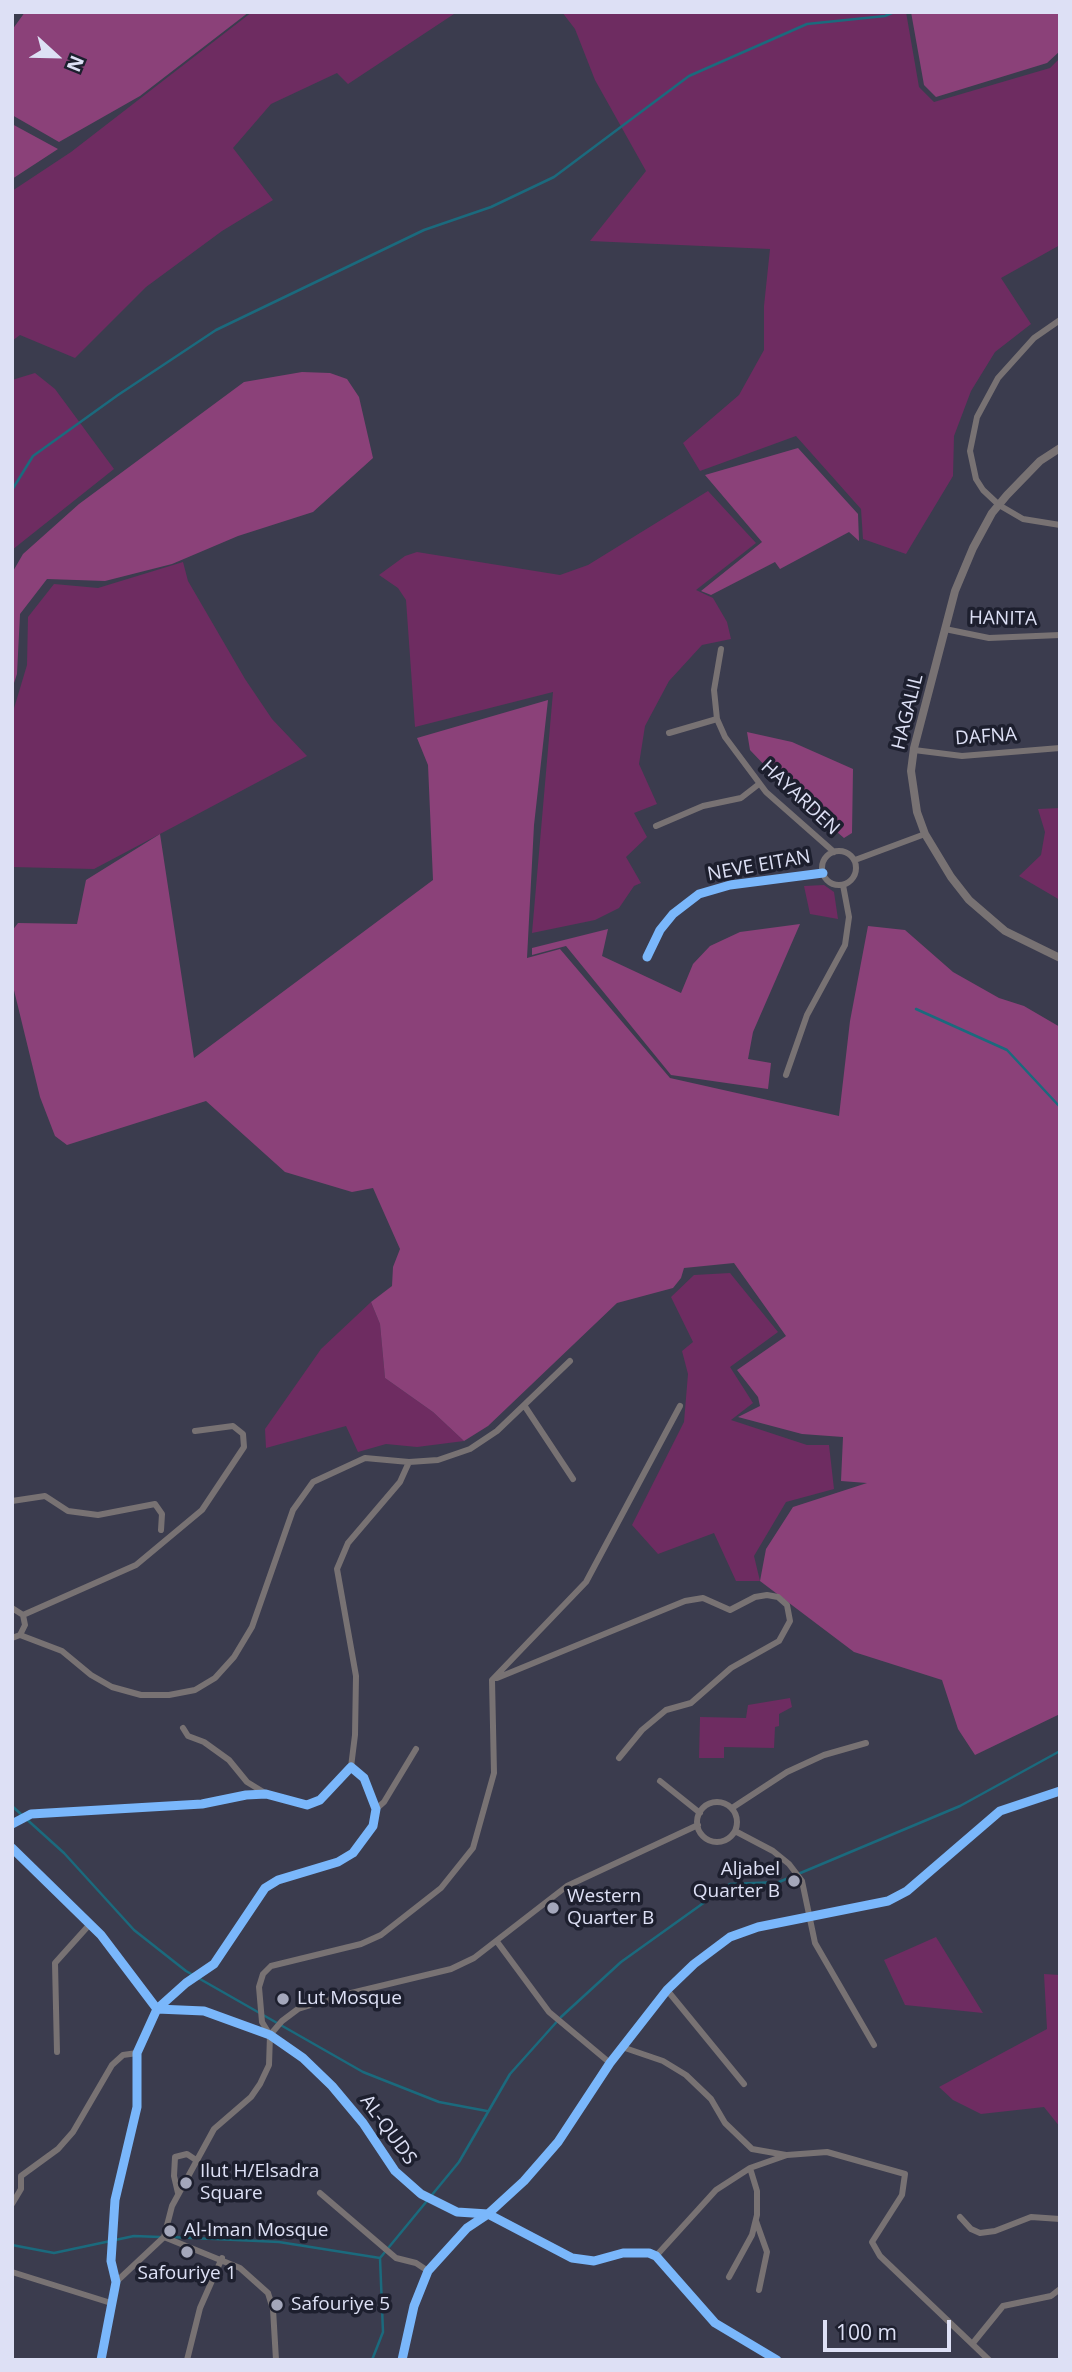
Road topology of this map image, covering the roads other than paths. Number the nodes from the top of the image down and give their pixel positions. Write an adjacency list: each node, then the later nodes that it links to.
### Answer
1 (1060, 320): 3 (street)
2 (1060, 448): 3 (street, HAGALIL)
3 (999, 505): 4 (street); 5 (street, HAGALIL)
4 (1060, 524)
5 (945, 629): 6 (street, HANITA); 11 (street, HAGALIL)
6 (1060, 635)
7 (721, 649): 8 (street, HAYARDEN)
8 (718, 719): 9 (street); 12 (street, HAYARDEN)
9 (669, 733)
10 (1060, 748): 11 (street, DAFNA)
11 (914, 750): 14 (street, HAGALIL)
12 (759, 783): 13 (street); 15 (street, HAYARDEN)
13 (656, 825)
14 (925, 834): 16 (street); 20 (street, HAGALIL)
15 (834, 852): 16 (street); 17 (street)
16 (855, 860): 18 (street)
17 (823, 873): 18 (street); 19 (street, NEVE EITAN)
18 (843, 884): 21 (street)
19 (647, 957)
20 (1060, 958)
21 (786, 1075)
22 (570, 1361): 23 (street)
23 (524, 1405): 26 (street); 27 (street)
24 (680, 1406): 33 (street)
25 (195, 1431): 31 (street)
26 (409, 1462): 32 (street); 38 (street)
27 (573, 1479)
28 (12, 1501): 29 (street)
29 (161, 1530)
30 (12, 1608): 31 (street)
31 (23, 1615): 32 (street)
32 (16, 1637)
33 (492, 1680): 37 (street); 54 (street)
34 (183, 1728): 41 (street)
35 (866, 1743): 42 (street)
36 (416, 1749): 43 (street)
37 (619, 1758)
38 (351, 1767): 41 (street); 43 (street)
39 (660, 1781): 44 (street)
40 (1060, 1791): 49 (street)
41 (266, 1794): 45 (street)
42 (732, 1808): 44 (street); 47 (street)
43 (376, 1810): 53 (street)
44 (700, 1812): 46 (street)
45 (12, 1824)
46 (698, 1825): 47 (street); 51 (street)
47 (735, 1831): 49 (street)
48 (12, 1848): 50 (street)
49 (808, 1918): 52 (street); 55 (street)
50 (90, 1924): 53 (street); 57 (street)
51 (498, 1943): 54 (street); 59 (street)
52 (667, 1990): 56 (street); 60 (street)
53 (157, 2009): 54 (street, AL-QUDS); 58 (street)
54 (270, 2035): 62 (street); 69 (street, AL-QUDS)
55 (874, 2045)
56 (622, 2047): 59 (street); 61 (street)
57 (57, 2052)
58 (136, 2053): 65 (street); 79 (street)
59 (610, 2063): 69 (street)
60 (744, 2084)
61 (787, 2155): 63 (street); 83 (street)
62 (195, 2160): 66 (street); 66 (street)
63 (750, 2168): 72 (street); 74 (street)
64 (12, 2173): 65 (street)
65 (21, 2176): 68 (street)
66 (178, 2193): 73 (street)
67 (320, 2193): 76 (street)
68 (12, 2204)
69 (488, 2214): 74 (street, AL-QUDS); 76 (street)
70 (960, 2217): 71 (street)
71 (1060, 2219)
72 (756, 2221): 78 (street); 81 (street)
73 (164, 2237): 75 (street); 79 (street)
74 (656, 2256): 89 (street)
75 (222, 2258): 86 (street); 87 (street)
76 (428, 2270): 88 (street)
77 (12, 2272): 82 (street)
78 (729, 2277)
79 (116, 2282): 82 (street)
80 (1060, 2289): 83 (street)
81 (759, 2290)
82 (111, 2303): 85 (street)
83 (973, 2343): 84 (street)
84 (987, 2359)
85 (101, 2360)
86 (187, 2360)
87 (276, 2360)
88 (402, 2360)
89 (777, 2360)

